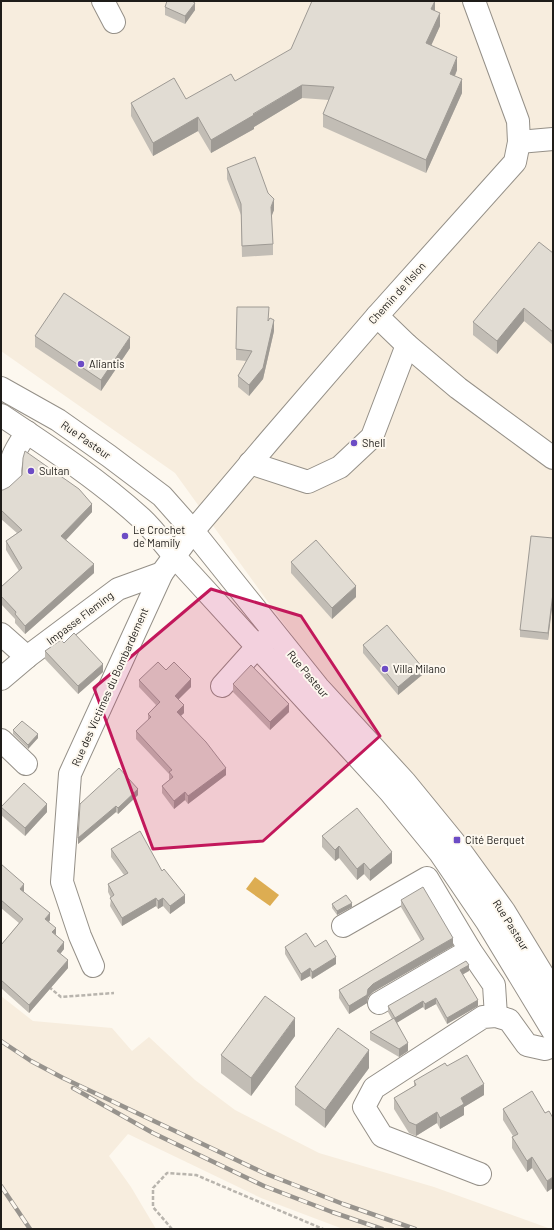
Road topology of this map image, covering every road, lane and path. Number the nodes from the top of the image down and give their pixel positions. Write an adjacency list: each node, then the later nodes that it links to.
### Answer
1 (103, 1): 3 (main road)
2 (474, 1): 5 (main road, Chemin de l'Islon)
3 (114, 22)
4 (553, 140): 5 (main road)
5 (519, 142): 6 (main road, Chemin de l'Islon)
6 (377, 316): 7 (main road); 12 (main road, Chemin de l'Islon)
7 (407, 345): 11 (main road); 12 (main road)
8 (1, 388): 14 (main road, Rue Pasteur)
9 (1, 415): 10 (main road, Rue Pasteur)
10 (26, 432): 13 (main road); 15 (main road, Rue Pasteur)
11 (553, 458)
12 (250, 463): 14 (main road, Chemin de l'Islon)
13 (1, 486)
14 (194, 531): 15 (main road, Chemin de l'Islon); 16 (main road, Rue Pasteur)
15 (168, 565): 18 (main road, Rue Pasteur); 19 (main road, Impasse Fleming); 26 (main road, Rue des Victimes du Bombardement)
16 (274, 632): 18 (main road); 27 (main road, Rue Pasteur)
17 (1, 634): 19 (main road)
18 (256, 648): 21 (main road); 33 (main road, Rue Pasteur)
19 (27, 657): 20 (main road, Impasse Fleming)
20 (1, 680)
21 (222, 686)
22 (1, 740): 23 (main road)
23 (26, 764)
24 (343, 926): 25 (main road)
25 (470, 950): 30 (main road); 32 (main road)
26 (92, 966)
27 (548, 974): 31 (main road, Rue Pasteur)
28 (49, 987): 29 (path)
29 (114, 993)
30 (379, 1003)
31 (553, 1015)
32 (496, 1016): 34 (main road); 35 (main road)
33 (553, 1031)
34 (553, 1046)
35 (480, 1174)
36 (172, 1229): 37 (path)
37 (323, 1229)

